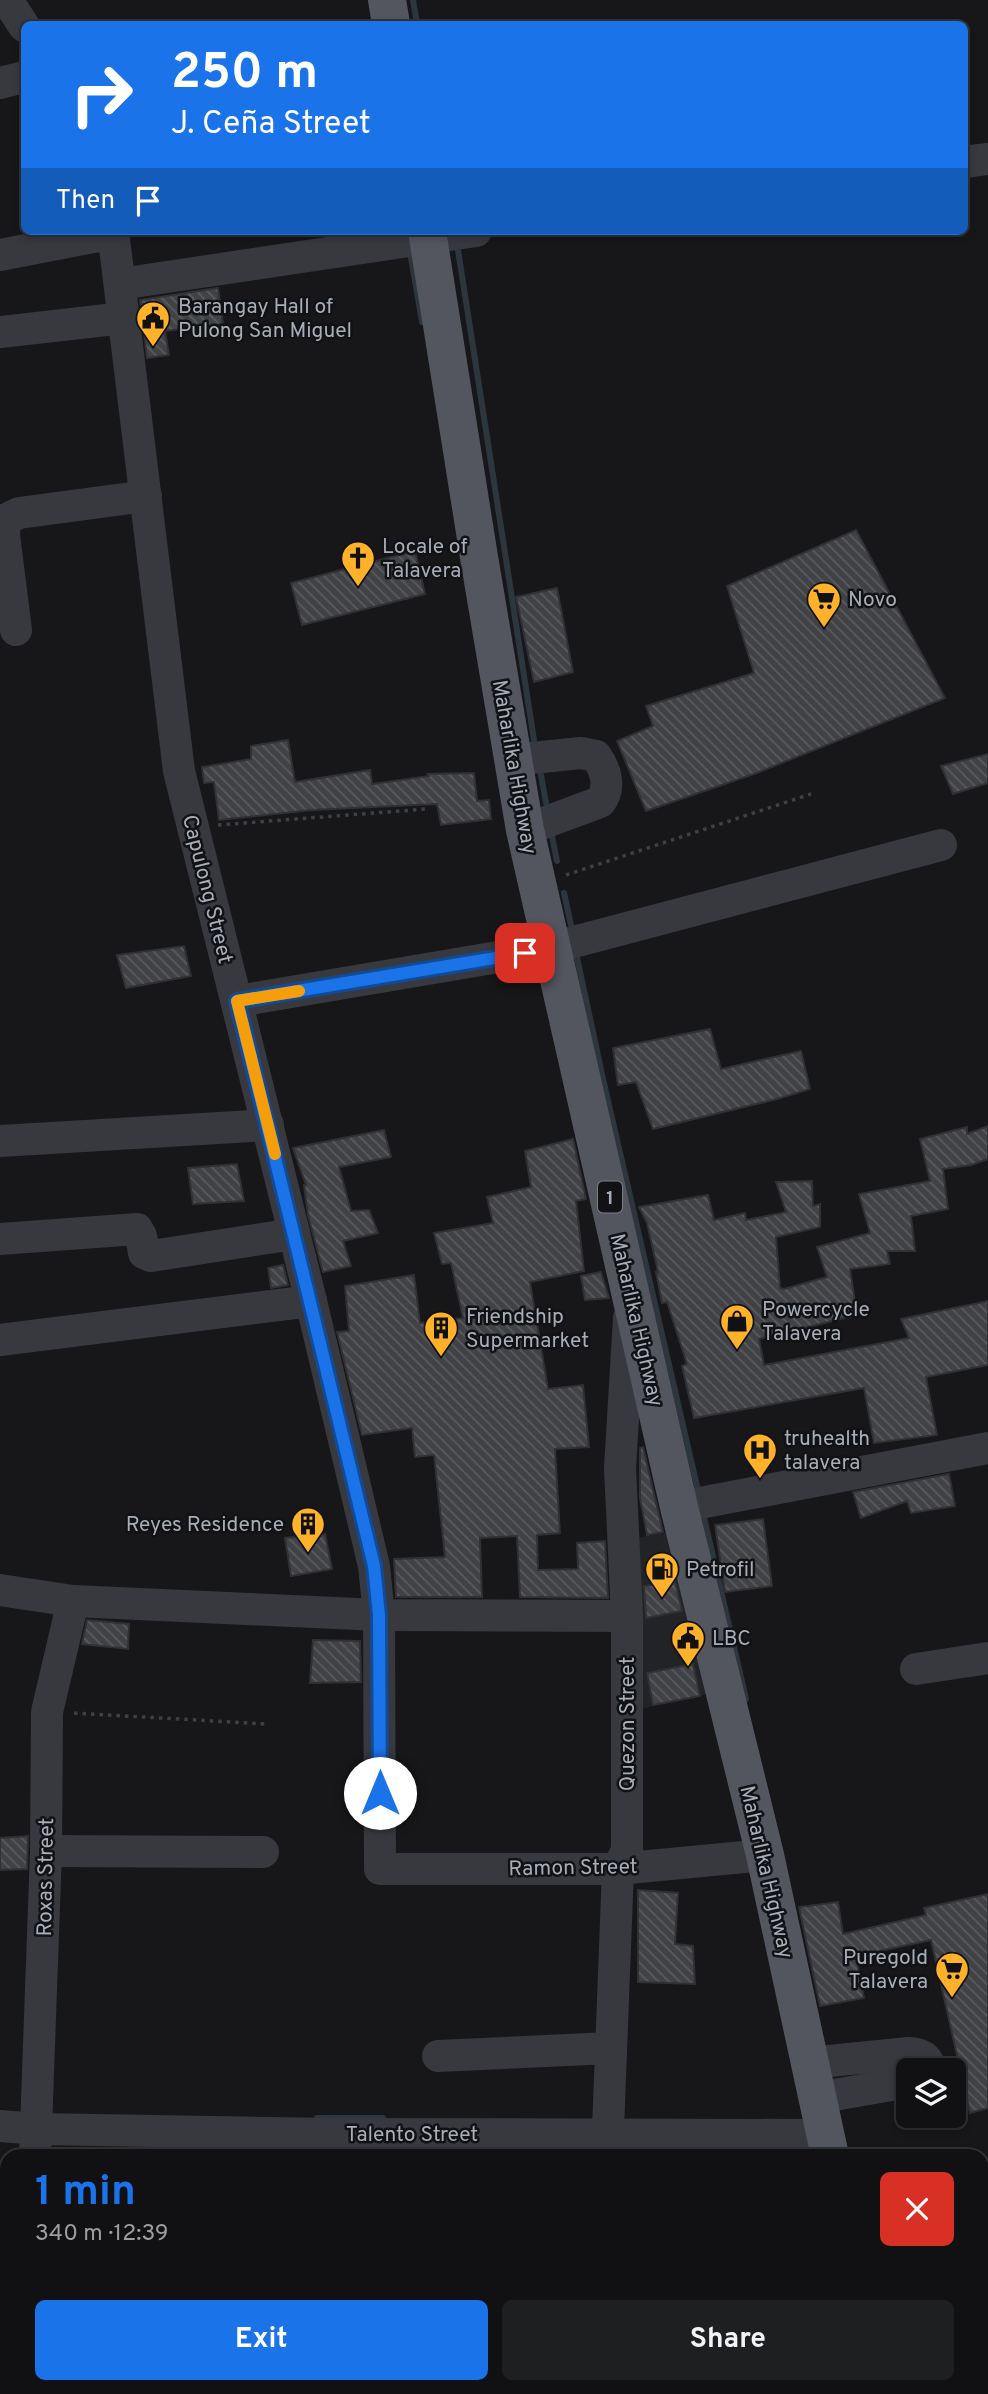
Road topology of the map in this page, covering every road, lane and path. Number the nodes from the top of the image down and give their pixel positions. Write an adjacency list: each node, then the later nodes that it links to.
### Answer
1 (7, 0): 3 (street)
2 (387, 0): 4 (main road)
3 (21, 21)
4 (390, 21)
5 (21, 79): 6 (street)
6 (0, 83)
7 (988, 159): 8 (street)
8 (968, 162)
9 (98, 235): 13 (street)
10 (113, 235): 14 (street, Capulong Street)
11 (422, 235): 14 (street)
12 (428, 235): 19 (main road, Maharlika Highway / 1)
13 (0, 255)
14 (120, 284): 15 (street, Capulong Street)
15 (124, 318): 16 (street); 17 (street, Capulong Street)
16 (0, 332)
17 (146, 496): 18 (street); 22 (street, Capulong Street)
18 (16, 630)
19 (512, 760): 23 (main road, Maharlika Highway / 1); 23 (street)
20 (811, 794): 25 (path)
21 (426, 809): 22 (path)
22 (192, 827): 27 (street, Capulong Street)
23 (525, 830): 25 (main road, Maharlika Highway / 1)
24 (941, 845): 26 (street)
25 (537, 885): 26 (main road, Maharlika Highway / 1)
26 (551, 948): 27 (street); 32 (main road, Maharlika Highway / 1)
27 (237, 1001): 28 (street, Capulong Street)
28 (268, 1125): 29 (street); 30 (street, Capulong Street)
29 (0, 1141)
30 (294, 1234): 31 (street); 33 (street, Capulong Street)
31 (0, 1239)
32 (631, 1289): 36 (main road, Maharlika Highway / 1); 40 (street, Quezon Street)
33 (311, 1301): 34 (street); 39 (street, Capulong Street)
34 (0, 1340)
35 (988, 1448): 36 (street)
36 (679, 1507): 47 (main road, Maharlika Highway / 1)
37 (0, 1590): 38 (street)
38 (73, 1601): 39 (street); 43 (street, Roxas Street)
39 (379, 1615): 40 (street); 49 (street, Capulong Street)
40 (627, 1616): 48 (street, Quezon Street)
41 (988, 1658): 42 (street)
42 (916, 1669)
43 (47, 1712): 44 (path); 45 (street, Roxas Street)
44 (265, 1724)
45 (46, 1851): 46 (street); 56 (street, Roxas Street)
46 (262, 1852)
47 (765, 1855): 48 (street, Ramon Street); 53 (main road, Maharlika Highway / 1)
48 (618, 1868): 49 (street, Ramon Street); 50 (street, Quezon Street)
49 (380, 1870)
50 (610, 2048): 51 (street); 58 (street, Quezon Street)
51 (438, 2056)
52 (926, 2058): 53 (street)
53 (813, 2080): 54 (street); 59 (main road, Maharlika Highway / 1)
54 (896, 2082)
55 (0, 2126): 56 (street, Talento Street)
56 (36, 2142): 57 (street, Talento Street)
57 (332, 2145): 58 (street, Talento Street)
58 (608, 2145): 59 (street, Talento Street)
59 (827, 2146)

